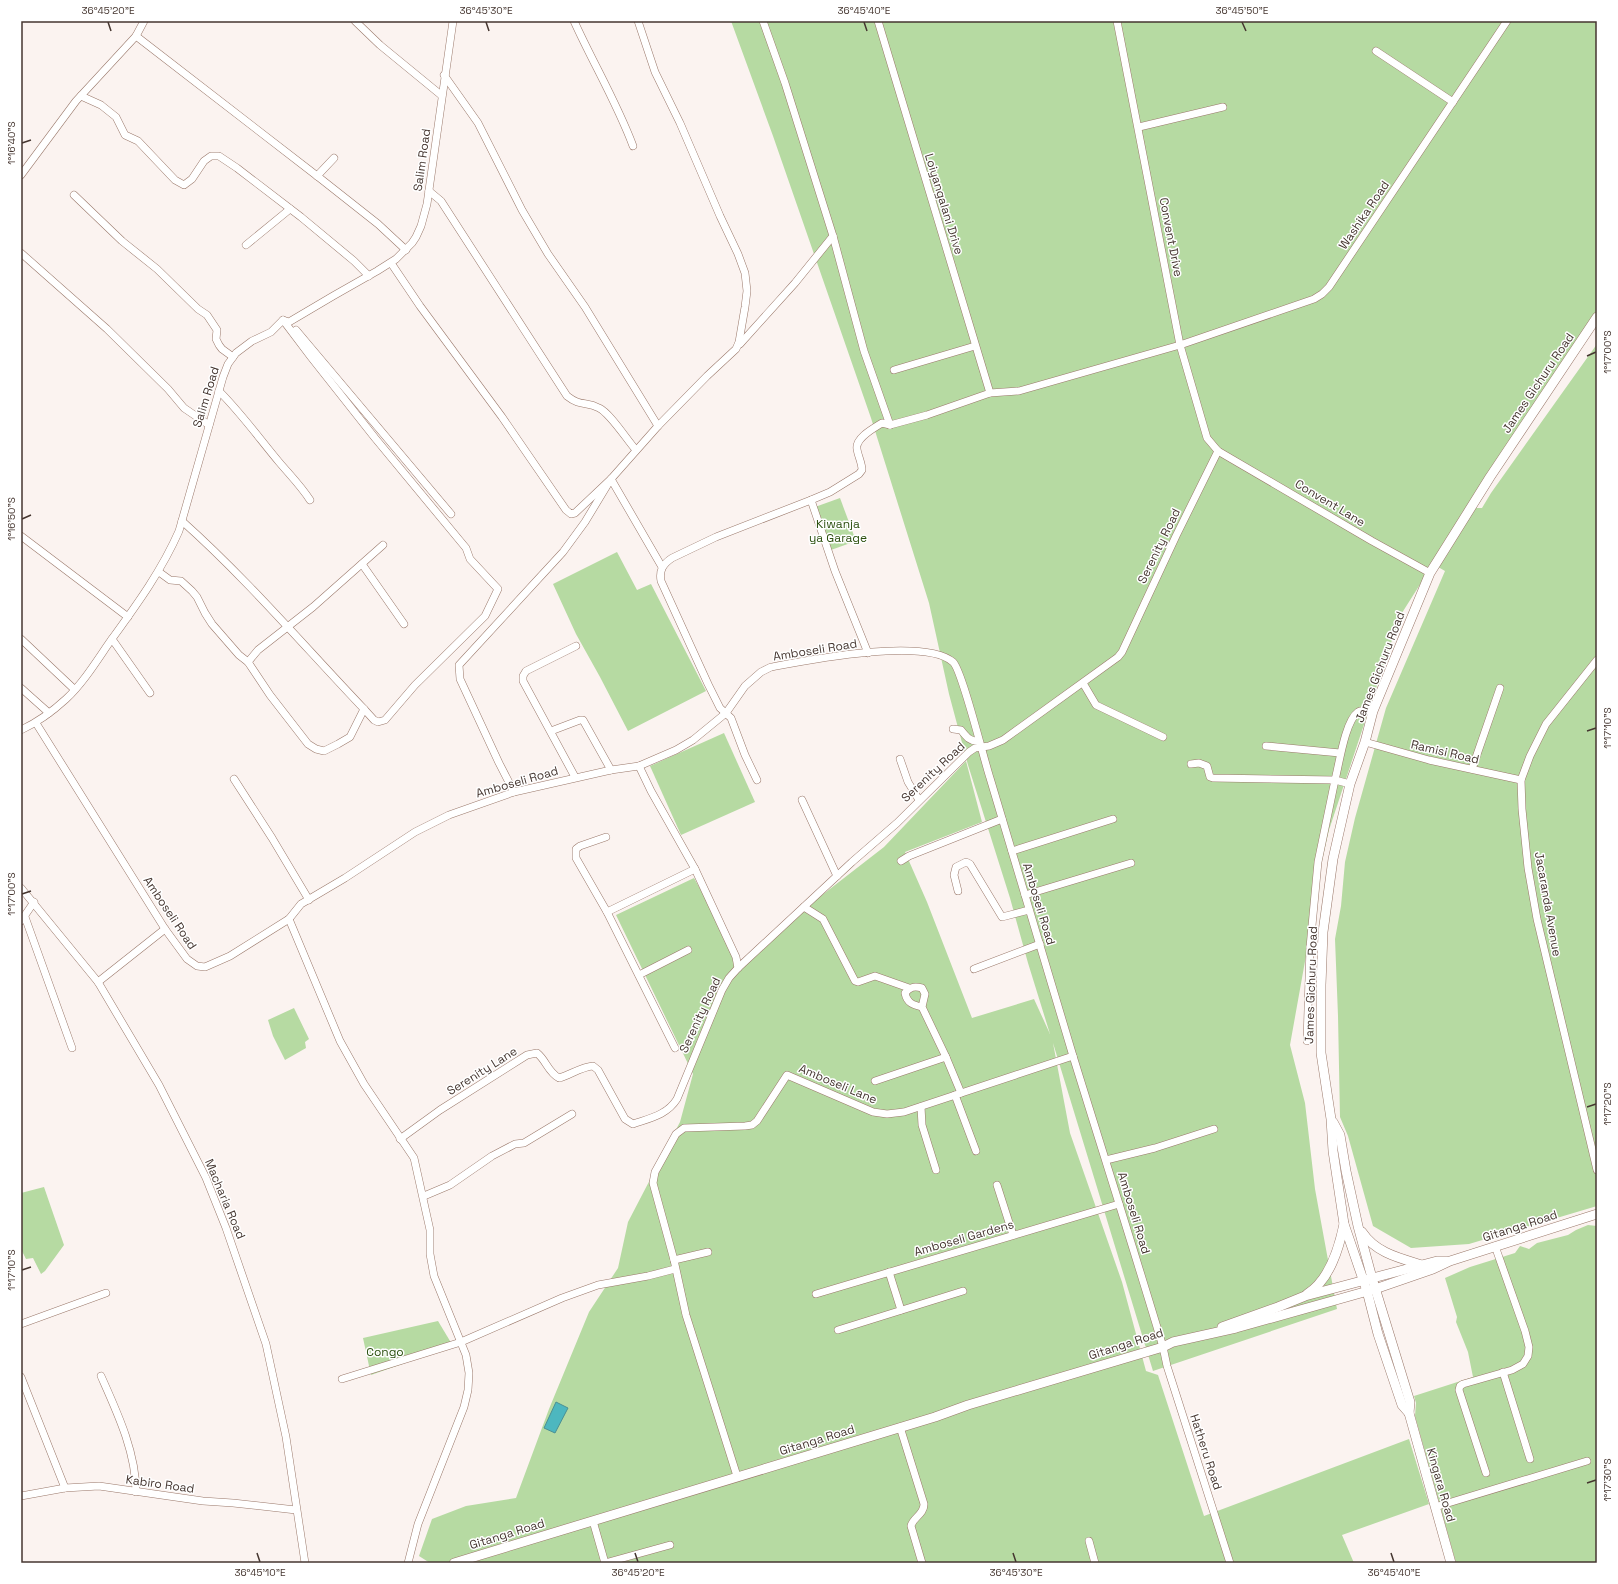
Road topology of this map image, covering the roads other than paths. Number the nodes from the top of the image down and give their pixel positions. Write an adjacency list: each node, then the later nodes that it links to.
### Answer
1 (144, 21): 10 (street)
2 (354, 21): 13 (street)
3 (453, 21): 12 (street, Salim Road)
4 (574, 21): 18 (street)
5 (638, 21): 35 (street)
6 (763, 21): 25 (street)
7 (878, 21): 34 (street, Loiyangalani Drive)
8 (1117, 21): 17 (street, Convent Drive)
9 (1507, 21): 15 (street, Washika Road)
10 (136, 36): 14 (street); 21 (street)
11 (1376, 51): 15 (street)
12 (444, 75): 13 (street, Salim Road); 42 (street)
13 (441, 95): 22 (street, Salim Road)
14 (81, 96): 20 (street); 24 (street)
15 (1453, 102): 33 (street, Washika Road)
16 (1223, 107): 17 (street)
17 (1139, 127): 33 (street, Convent Drive)
18 (633, 146)
19 (334, 158): 21 (street)
20 (21, 175)
21 (317, 176): 27 (street)
22 (429, 191): 27 (street, Salim Road); 43 (street)
23 (74, 195): 36 (street)
24 (290, 209): 26 (street); 30 (street)
25 (833, 236): 35 (street); 41 (street)
26 (246, 245)
27 (406, 250): 29 (street, Salim Road)
28 (21, 253): 40 (street)
29 (391, 263): 30 (street, Salim Road); 45 (street)
30 (369, 276): 32 (street, Salim Road)
31 (1597, 317): 55 (main road, James Gichuru Road)
32 (286, 321): 36 (street, Salim Road); 48 (street); 70 (street)
33 (1180, 345): 39 (street); 44 (street, Convent Drive)
34 (975, 346): 37 (street); 39 (street, Loiyangalani Drive)
35 (736, 349): 42 (street)
36 (233, 357): 38 (street, Salim Road)
37 (894, 370)
38 (219, 391): 40 (street, Salim Road); 46 (street)
39 (990, 393): 41 (street)
40 (209, 425): 49 (street, Salim Road)
41 (890, 425): 47 (street)
42 (658, 426): 43 (street)
43 (636, 450): 45 (street)
44 (1218, 451): 55 (street, Convent Lane); 65 (street, Serenity Road)
45 (610, 479): 53 (street); 94 (street)
46 (310, 500)
47 (811, 500): 53 (street); 62 (street)
48 (451, 514)
49 (182, 521): 54 (street, Salim Road); 58 (street)
50 (21, 536): 56 (street)
51 (383, 545): 52 (street)
52 (362, 564): 57 (street); 58 (street)
53 (662, 566): 73 (street)
54 (159, 572): 56 (street, Salim Road); 64 (street)
55 (1430, 573): 71 (main road, James Gichuru Road)
56 (128, 616): 60 (street, Salim Road)
57 (404, 624)
58 (287, 627): 64 (street); 70 (street)
59 (21, 639): 68 (street)
60 (112, 639): 68 (street, Salim Road); 69 (street)
61 (576, 646): 77 (street)
62 (868, 653): 73 (street, Amboseli Road); 80 (street, Amboseli Road)
63 (1597, 660): 92 (street, Jacaranda Avenue)
64 (248, 662): 70 (street)
65 (1084, 683): 78 (street); 80 (street, Serenity Road)
66 (21, 688): 72 (street)
67 (1500, 688): 86 (street)
68 (74, 689): 72 (street, Salim Road)
69 (150, 693)
70 (364, 709)
71 (1373, 711): 79 (main road, James Gichuru Road); 82 (street)
72 (49, 713): 74 (street, Salim Road)
73 (726, 713): 85 (street, Amboseli Road); 90 (street)
74 (36, 723): 76 (street, Salim Road); 117 (street, Amboseli Road)
75 (952, 729): 80 (street)
76 (21, 730)
77 (551, 732): 87 (street); 88 (street)
78 (1163, 737)
79 (1365, 742): 86 (street, Ramisi Road); 93 (main road, James Gichuru Road)
80 (979, 744): 96 (street, Serenity Road); 97 (street, Amboseli Road)
81 (1266, 746): 82 (street)
82 (1340, 753): 91 (street)
83 (900, 759): 96 (street)
84 (1191, 764): 91 (street)
85 (639, 766): 87 (street, Amboseli Road); 103 (street)
86 (1472, 769): 92 (street, Ramisi Road)
87 (610, 770): 88 (street, Amboseli Road)
88 (575, 777): 94 (street, Amboseli Road)
89 (234, 779): 110 (street)
90 (756, 780)
91 (1335, 780): 93 (street); 105 (street)
92 (1521, 780): 144 (street, Jacaranda Avenue)
93 (1350, 784): 106 (main road, James Gichuru Road)
94 (514, 792): 110 (street, Amboseli Road)
95 (802, 800): 104 (street)
96 (919, 800): 104 (street, Serenity Road)
97 (1002, 819): 100 (street, Amboseli Road); 101 (street)
98 (1113, 819): 100 (street)
99 (606, 837): 114 (street)
100 (1012, 851): 109 (street, Amboseli Road)
101 (901, 861)
102 (1131, 863): 109 (street)
103 (695, 869): 114 (street); 122 (street)
104 (837, 876): 112 (street, Serenity Road)
105 (1316, 880): 106 (street); 120 (street)
106 (1329, 884): 119 (main road, James Gichuru Road)
107 (21, 888): 111 (street, Macharia Road)
108 (958, 891): 113 (street)
109 (1025, 895): 113 (street, Amboseli Road)
110 (309, 900): 116 (street, Amboseli Road)
111 (34, 902): 115 (street); 125 (street, Macharia Road)
112 (804, 907): 122 (street, Serenity Road); 126 (street)
113 (1029, 910): 118 (street, Amboseli Road)
114 (608, 912): 124 (street)
115 (23, 919): 129 (street)
116 (289, 919): 117 (street, Amboseli Road); 140 (street)
117 (165, 929): 125 (street)
118 (1040, 944): 123 (street); 131 (street, Amboseli Road)
119 (1322, 946): 120 (street); 138 (main road, James Gichuru Road)
120 (1310, 947): 128 (street)
121 (688, 950): 124 (street)
122 (738, 968): 133 (street, Serenity Road)
123 (974, 969)
124 (638, 975): 130 (street)
125 (98, 982): 184 (street, Macharia Road)
126 (909, 988): 127 (street); 127 (street)
127 (922, 1007): 132 (street)
128 (1307, 1041)
129 (72, 1048)
130 (675, 1048)
131 (1073, 1056): 135 (street, Amboseli Lane); 142 (street, Amboseli Road)
132 (946, 1058): 134 (street); 135 (street)
133 (685, 1078): 140 (street, Serenity Lane)
134 (875, 1081)
135 (958, 1094): 136 (street, Amboseli Lane); 141 (street)
136 (921, 1107): 143 (street); 154 (street, Amboseli Lane)
137 (572, 1114): 146 (street)
138 (1331, 1119): 149 (main road, James Gichuru Road); 150 (main road, James Gichuru Road)
139 (1214, 1129): 142 (street)
140 (400, 1139): 146 (street)
141 (976, 1151)
142 (1106, 1160): 147 (street, Amboseli Road)
143 (936, 1170)
144 (1597, 1170)
145 (997, 1185): 151 (street)
146 (424, 1196): 169 (street)
147 (1119, 1204): 151 (street, Amboseli Gardens); 170 (street, Amboseli Road)
148 (1597, 1214): 152 (main road, Gitanga Road)
149 (1344, 1224): 159 (main road, James Gichuru Road); 164 (main road)
150 (1358, 1226): 156 (main road); 159 (main road, James Gichuru Road)
151 (1013, 1235): 158 (street, Amboseli Gardens)
152 (1495, 1246): 155 (main road, Gitanga Road); 171 (street)
153 (708, 1252): 154 (street)
154 (674, 1260): 157 (street)
155 (1450, 1261): 156 (main road, Gitanga Road); 160 (main road, Gitanga Road)
156 (1422, 1265): 159 (main road, Gitanga Road)
157 (675, 1269): 169 (street); 179 (street)
158 (889, 1272): 163 (street, Amboseli Gardens); 165 (street)
159 (1367, 1279): 160 (main road, James Gichuru Road); 164 (main road, Gitanga Road)
160 (1371, 1290): 168 (main road, Gitanga Road); 183 (main road, Kingara Road)
161 (963, 1291): 165 (street)
162 (106, 1293): 166 (street)
163 (816, 1294)
164 (1305, 1296): 168 (main road, Gitanga Road)
165 (901, 1310): 167 (street)
166 (21, 1324)
167 (838, 1330)
168 (1187, 1338): 170 (main road, Gitanga Road)
169 (461, 1342): 174 (street); 189 (street)
170 (1163, 1347): 175 (main road, Gitanga Road); 194 (street, Hatheru Road)
171 (1503, 1372): 176 (street); 178 (street)
172 (101, 1376): 181 (street)
173 (21, 1378): 180 (street)
174 (342, 1379)
175 (900, 1427): 179 (main road, Gitanga Road); 192 (street)
176 (1530, 1459)
177 (1587, 1461): 183 (street)
178 (1486, 1473)
179 (737, 1476): 185 (main road, Gitanga Road)
180 (65, 1488): 181 (street, Kabiro Road); 182 (street, Kabiro Road)
181 (136, 1492): 184 (street, Kabiro Road)
182 (21, 1496)
183 (1435, 1507): 195 (main road, Kingara Road)
184 (296, 1510): 188 (street, Macharia Road)
185 (593, 1521): 190 (main road, Gitanga Road); 191 (street)
186 (1089, 1541): 193 (street)
187 (670, 1545): 191 (street)
188 (306, 1563)
189 (408, 1563)
190 (454, 1563)
191 (605, 1563)
192 (922, 1563)
193 (1095, 1563)
194 (1230, 1563)
195 (1451, 1563)

